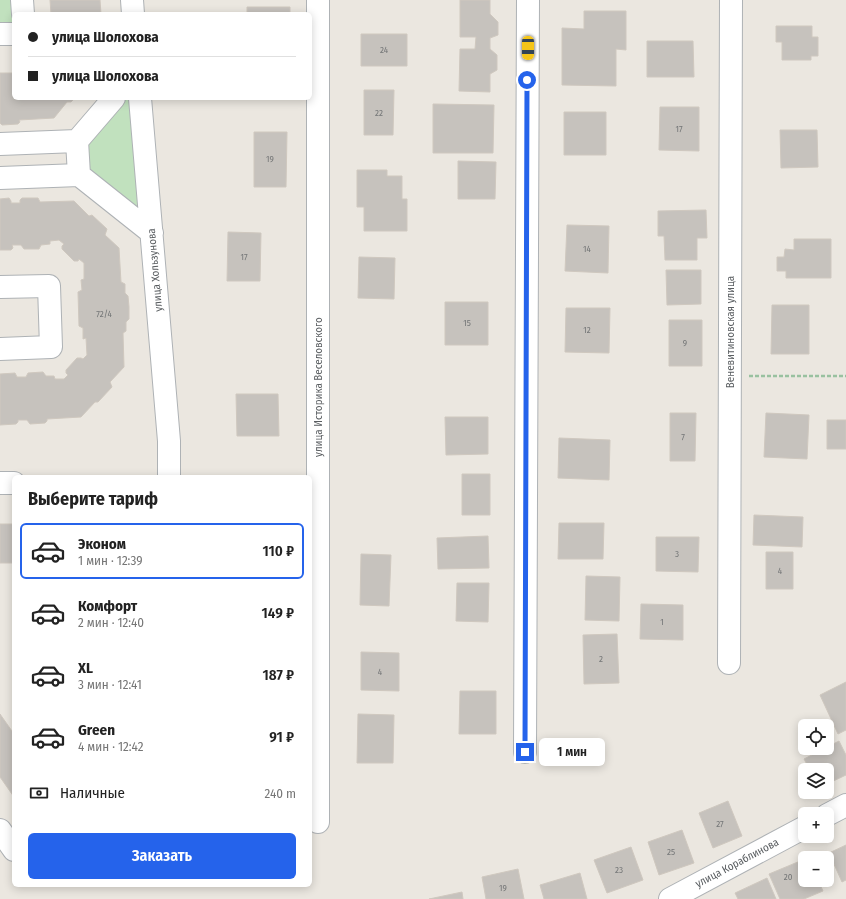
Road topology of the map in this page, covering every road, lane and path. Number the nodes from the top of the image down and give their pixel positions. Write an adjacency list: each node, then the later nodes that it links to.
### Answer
1 (22, 0): 6 (street)
2 (132, 0): 7 (street)
3 (318, 0): 28 (street, улица Историка Веселовского)
4 (528, 0): 25 (street)
5 (731, 0): 19 (street, Веневитиновская улица)
6 (23, 12)
7 (133, 12)
8 (0, 34): 9 (street)
9 (12, 34)
10 (112, 100): 12 (street)
11 (140, 100): 16 (street, улица Хользунова)
12 (77, 141): 13 (street); 14 (street)
13 (0, 144)
14 (79, 175): 15 (street); 16 (street)
15 (0, 178)
16 (152, 233): 21 (street, улица Хользунова)
17 (0, 287): 18 (street)
18 (0, 349)
19 (730, 376): 20 (path); 24 (street, Веневитиновская улица)
20 (846, 376)
21 (169, 475)
22 (0, 483): 23 (street)
23 (12, 483)
24 (729, 663)
25 (525, 752)
26 (846, 805): 27 (street)
27 (834, 811)
28 (318, 822)
29 (0, 830): 31 (street)
30 (798, 831): 32 (street, улица Кораблинова)
31 (12, 847)
32 (670, 899)

